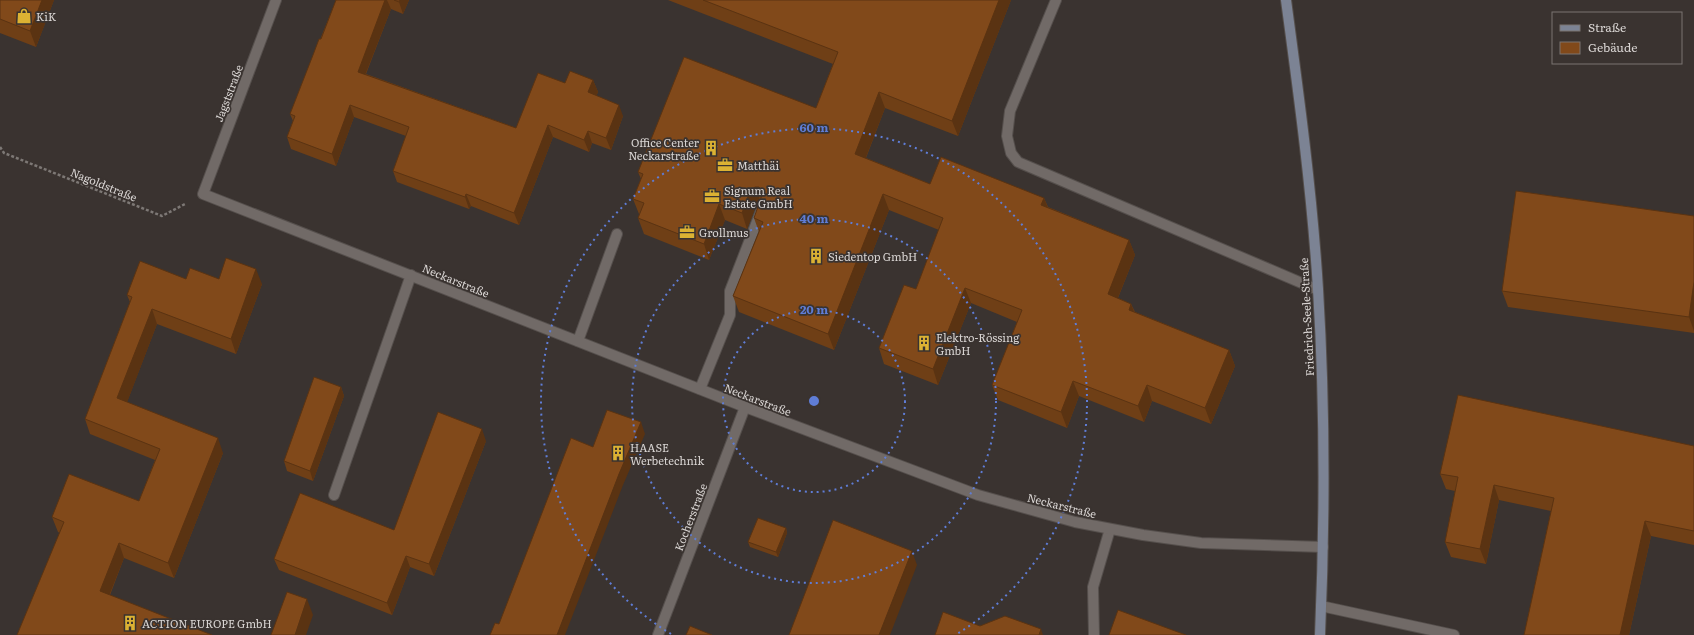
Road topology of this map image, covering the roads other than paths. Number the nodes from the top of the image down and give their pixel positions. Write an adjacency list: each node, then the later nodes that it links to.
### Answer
1 (276, 0): 4 (street, Jagststraße)
2 (1056, 0): 8 (street)
3 (1286, 0): 8 (street, Friedrich-Seele-Straße)
4 (203, 194): 7 (street, Neckarstraße)
5 (762, 209): 10 (street)
6 (617, 234): 9 (street)
7 (411, 275): 9 (street, Neckarstraße); 12 (street)
8 (1318, 290): 14 (street, Friedrich-Seele-Straße)
9 (578, 341): 10 (street, Neckarstraße)
10 (700, 389): 11 (street, Neckarstraße)
11 (745, 407): 13 (street, Neckarstraße); 16 (street, Kocherstraße)
12 (334, 495)
13 (1110, 529): 14 (street, Neckarstraße); 17 (street)
14 (1324, 547): 15 (street, Friedrich-Seele-Straße)
15 (1321, 606): 18 (street, Friedrich-Seele-Straße); 19 (street)
16 (658, 635)
17 (1094, 635)
18 (1320, 635)
19 (1454, 635)

